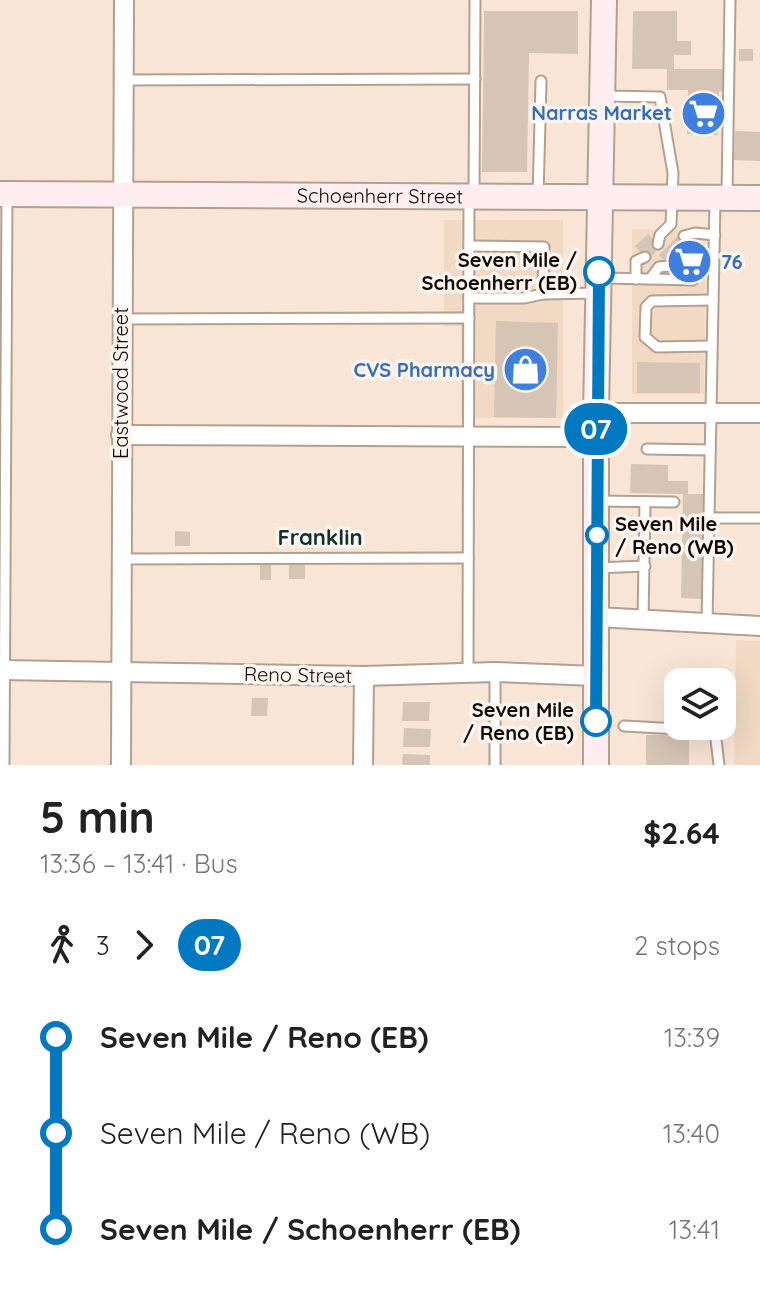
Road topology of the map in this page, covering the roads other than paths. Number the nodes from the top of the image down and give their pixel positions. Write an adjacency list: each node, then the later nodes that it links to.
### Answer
1 (124, 0): 6 (street, Eastwood Street)
2 (475, 0): 5 (lane)
3 (604, 0): 8 (street)
4 (730, 0): 15 (lane)
5 (475, 79): 6 (lane); 11 (lane)
6 (123, 80): 10 (street, Eastwood Street)
7 (541, 81): 12 (lane)
8 (602, 96): 13 (street); 14 (lane)
9 (4, 194): 10 (street, Schoenherr Street); 53 (lane)
10 (122, 195): 11 (street, Schoenherr Street); 31 (street, Eastwood Street)
11 (471, 196): 12 (street, Schoenherr Street); 20 (lane)
12 (538, 197): 13 (street, Schoenherr Street)
13 (600, 197): 14 (street, Schoenherr Street); 26 (street)
14 (672, 198): 15 (street, Schoenherr Street); 19 (lane)
15 (721, 198): 16 (street, Schoenherr Street); 17 (lane)
16 (760, 198)
17 (715, 235): 18 (lane); 29 (lane)
18 (690, 237)
19 (656, 239)
20 (469, 246): 27 (lane); 28 (lane)
21 (640, 256): 23 (lane)
22 (664, 264): 24 (lane)
23 (636, 279): 24 (lane); 26 (lane)
24 (650, 279): 25 (lane)
25 (693, 280)
26 (598, 285): 27 (lane); 35 (street)
27 (543, 294): 28 (lane)
28 (469, 298): 30 (lane)
29 (713, 300): 32 (lane); 32 (lane)
30 (469, 318): 31 (lane); 37 (lane)
31 (121, 319): 36 (street, Eastwood Street)
32 (712, 346): 33 (lane)
33 (710, 413): 34 (street); 35 (street); 39 (lane)
34 (760, 413)
35 (596, 425): 37 (street); 40 (street)
36 (121, 435): 37 (street); 46 (street, Eastwood Street)
37 (468, 437): 45 (lane)
38 (647, 449): 39 (lane)
39 (710, 450): 43 (lane)
40 (596, 501): 41 (lane); 48 (street)
41 (645, 502): 42 (lane); 47 (lane)
42 (674, 502)
43 (709, 518): 44 (lane); 51 (lane)
44 (760, 518)
45 (468, 558): 46 (lane); 56 (lane)
46 (121, 559): 54 (street, Eastwood Street)
47 (645, 566): 48 (lane); 50 (lane)
48 (597, 568): 49 (street)
49 (597, 617): 50 (street); 58 (street)
50 (643, 620): 51 (street)
51 (707, 623): 52 (street)
52 (760, 626)
53 (2, 670): 54 (street, Reno Street); 60 (lane)
54 (121, 671): 57 (street, Reno Street); 61 (street, Eastwood Street)
55 (495, 672): 56 (street, Reno Street); 58 (street, Reno Street); 63 (lane)
56 (468, 673): 57 (street, Reno Street)
57 (364, 676): 62 (street)
58 (596, 676): 64 (street)
59 (624, 726): 65 (lane)
60 (4, 765)
61 (121, 765)
62 (363, 765)
63 (495, 765)
64 (596, 765)
65 (719, 765)

